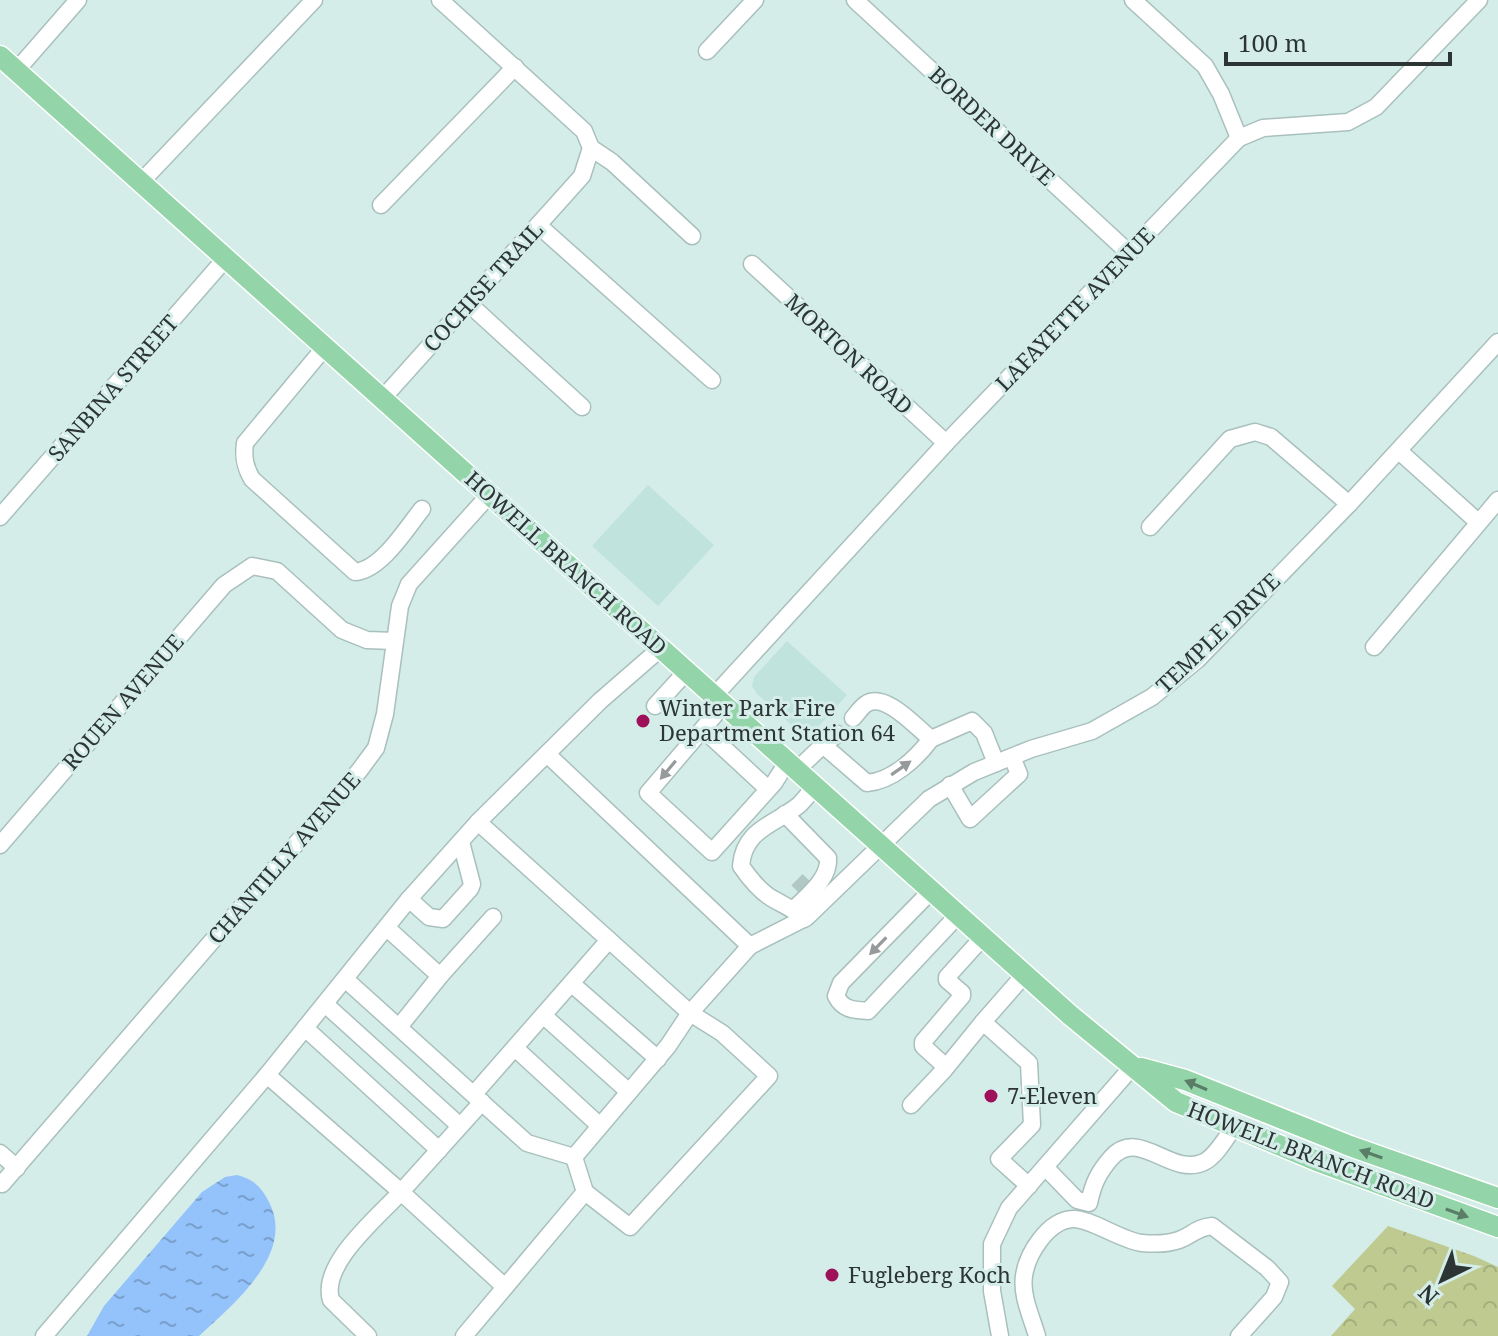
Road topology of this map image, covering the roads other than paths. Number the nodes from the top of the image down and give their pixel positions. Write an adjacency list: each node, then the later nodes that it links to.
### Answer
1 (78, 0): 11 (street)
2 (314, 0): 14 (street)
3 (755, 0): 8 (street)
4 (855, 0): 18 (street, BORDER DRIVE)
5 (1133, 0): 12 (street)
6 (1479, 0): 12 (street)
7 (446, 2): 10 (street)
8 (707, 51)
9 (0, 56): 11 (main road, HOWELL BRANCH ROAD)
10 (515, 67): 13 (street); 15 (street)
11 (16, 71): 14 (main road, HOWELL BRANCH ROAD)
12 (1239, 138): 18 (street, LAFAYETTE AVENUE)
13 (591, 148): 16 (street, COCHISE TRAIL); 17 (street)
14 (141, 182): 19 (main road, HOWELL BRANCH ROAD)
15 (381, 205)
16 (538, 225): 21 (street, COCHISE TRAIL); 24 (street)
17 (692, 236)
18 (1129, 253): 27 (street, LAFAYETTE AVENUE)
19 (226, 258): 23 (main road, HOWELL BRANCH ROAD); 33 (street, SANBINA STREET)
20 (752, 264): 27 (street, MORTON ROAD)
21 (468, 303): 25 (street, COCHISE TRAIL); 26 (street)
22 (1498, 342): 28 (street, TEMPLE DRIVE)
23 (325, 347): 25 (main road, HOWELL BRANCH ROAD); 32 (street)
24 (712, 380)
25 (383, 398): 29 (main road, HOWELL BRANCH ROAD)
26 (582, 407)
27 (946, 443): 40 (street, LAFAYETTE AVENUE)
28 (1399, 451): 31 (street, TEMPLE DRIVE); 34 (street)
29 (490, 494): 36 (street, CHANTILLY AVENUE); 38 (main road, HOWELL BRANCH ROAD)
30 (1498, 500): 34 (street)
31 (1349, 504): 35 (street); 48 (street, TEMPLE DRIVE)
32 (422, 509)
33 (0, 517)
34 (1478, 522): 37 (street)
35 (1150, 527)
36 (394, 641): 57 (street, ROUEN AVENUE); 93 (street, CHANTILLY AVENUE)
37 (1374, 647)
38 (661, 648): 39 (main road, HOWELL BRANCH ROAD); 47 (street)
39 (686, 672): 40 (main road, HOWELL BRANCH ROAD); 41 (street)
40 (719, 700): 43 (street, LAFAYETTE AVENUE); 49 (main road, HOWELL BRANCH ROAD)
41 (655, 706)
42 (853, 718): 45 (street)
43 (703, 729): 52 (street); 52 (street, LAFAYETTE AVENUE, one-way to 52)
44 (838, 734): 46 (street)
45 (931, 739): 46 (street, one-way to 45); 48 (street)
46 (823, 745): 49 (street)
47 (548, 755): 54 (street); 67 (street)
48 (1004, 760): 50 (street, TEMPLE DRIVE); 50 (street)
49 (793, 766): 51 (main road, HOWELL BRANCH ROAD); 52 (street)
50 (950, 785): 56 (street, TEMPLE DRIVE)
51 (816, 786): 53 (street); 56 (main road, HOWELL BRANCH ROAD)
52 (768, 789)
53 (785, 814): 58 (street); 61 (street)
54 (478, 822): 55 (street); 66 (street)
55 (461, 842): 60 (street); 60 (street)
56 (882, 844): 59 (main road, HOWELL BRANCH ROAD); 61 (street, TEMPLE DRIVE)
57 (0, 845)
58 (825, 873): 61 (street); 61 (street)
59 (932, 890): 62 (main road, HOWELL BRANCH ROAD); 62 (street, one-way to 62)
60 (409, 899): 64 (street)
61 (798, 901): 67 (street)
62 (959, 914): 65 (main road, HOWELL BRANCH ROAD)
63 (493, 917): 69 (street)
64 (387, 928): 69 (street); 70 (street)
65 (984, 936): 68 (main road, HOWELL BRANCH ROAD); 81 (street)
66 (609, 940): 71 (street); 73 (street)
67 (750, 946): 73 (street)
68 (1025, 974): 75 (street); 80 (main road, HOWELL BRANCH ROAD)
69 (440, 976): 76 (street)
70 (345, 979): 72 (street); 76 (street)
71 (572, 984): 74 (street); 79 (street)
72 (325, 1004): 77 (street); 86 (street)
73 (690, 1013): 79 (street); 97 (street)
74 (544, 1016): 78 (street); 83 (street)
75 (983, 1022): 81 (street); 95 (street)
76 (399, 1027): 84 (street)
77 (305, 1028): 82 (street); 89 (street)
78 (515, 1048): 84 (street); 87 (street)
79 (658, 1059): 83 (street)
80 (1133, 1066): 88 (main road, HOWELL BRANCH ROAD); 92 (street); 98 (main road, HOWELL BRANCH ROAD, one-way to 80)
81 (946, 1067): 85 (street)
82 (267, 1075): 96 (street); 101 (street)
83 (629, 1092): 87 (street)
84 (478, 1098): 86 (street); 91 (street)
85 (911, 1105)
86 (460, 1126): 89 (street)
87 (600, 1126): 91 (street)
88 (1233, 1128): 92 (street); 99 (main road, HOWELL BRANCH ROAD, one-way to 99)
89 (439, 1150): 96 (street)
90 (0, 1153): 93 (street)
91 (574, 1157): 97 (street)
92 (1045, 1167): 95 (street)
93 (17, 1168): 94 (street, CHANTILLY AVENUE)
94 (2, 1184)
95 (1029, 1186): 104 (street)
96 (401, 1192): 100 (street); 102 (street)
97 (585, 1192): 100 (street)
98 (1498, 1198)
99 (1498, 1227)
100 (505, 1287): 103 (street)
101 (44, 1336)
102 (368, 1336)
103 (464, 1336)
104 (1000, 1336)
105 (1037, 1336): 106 (street)
106 (1239, 1336)

